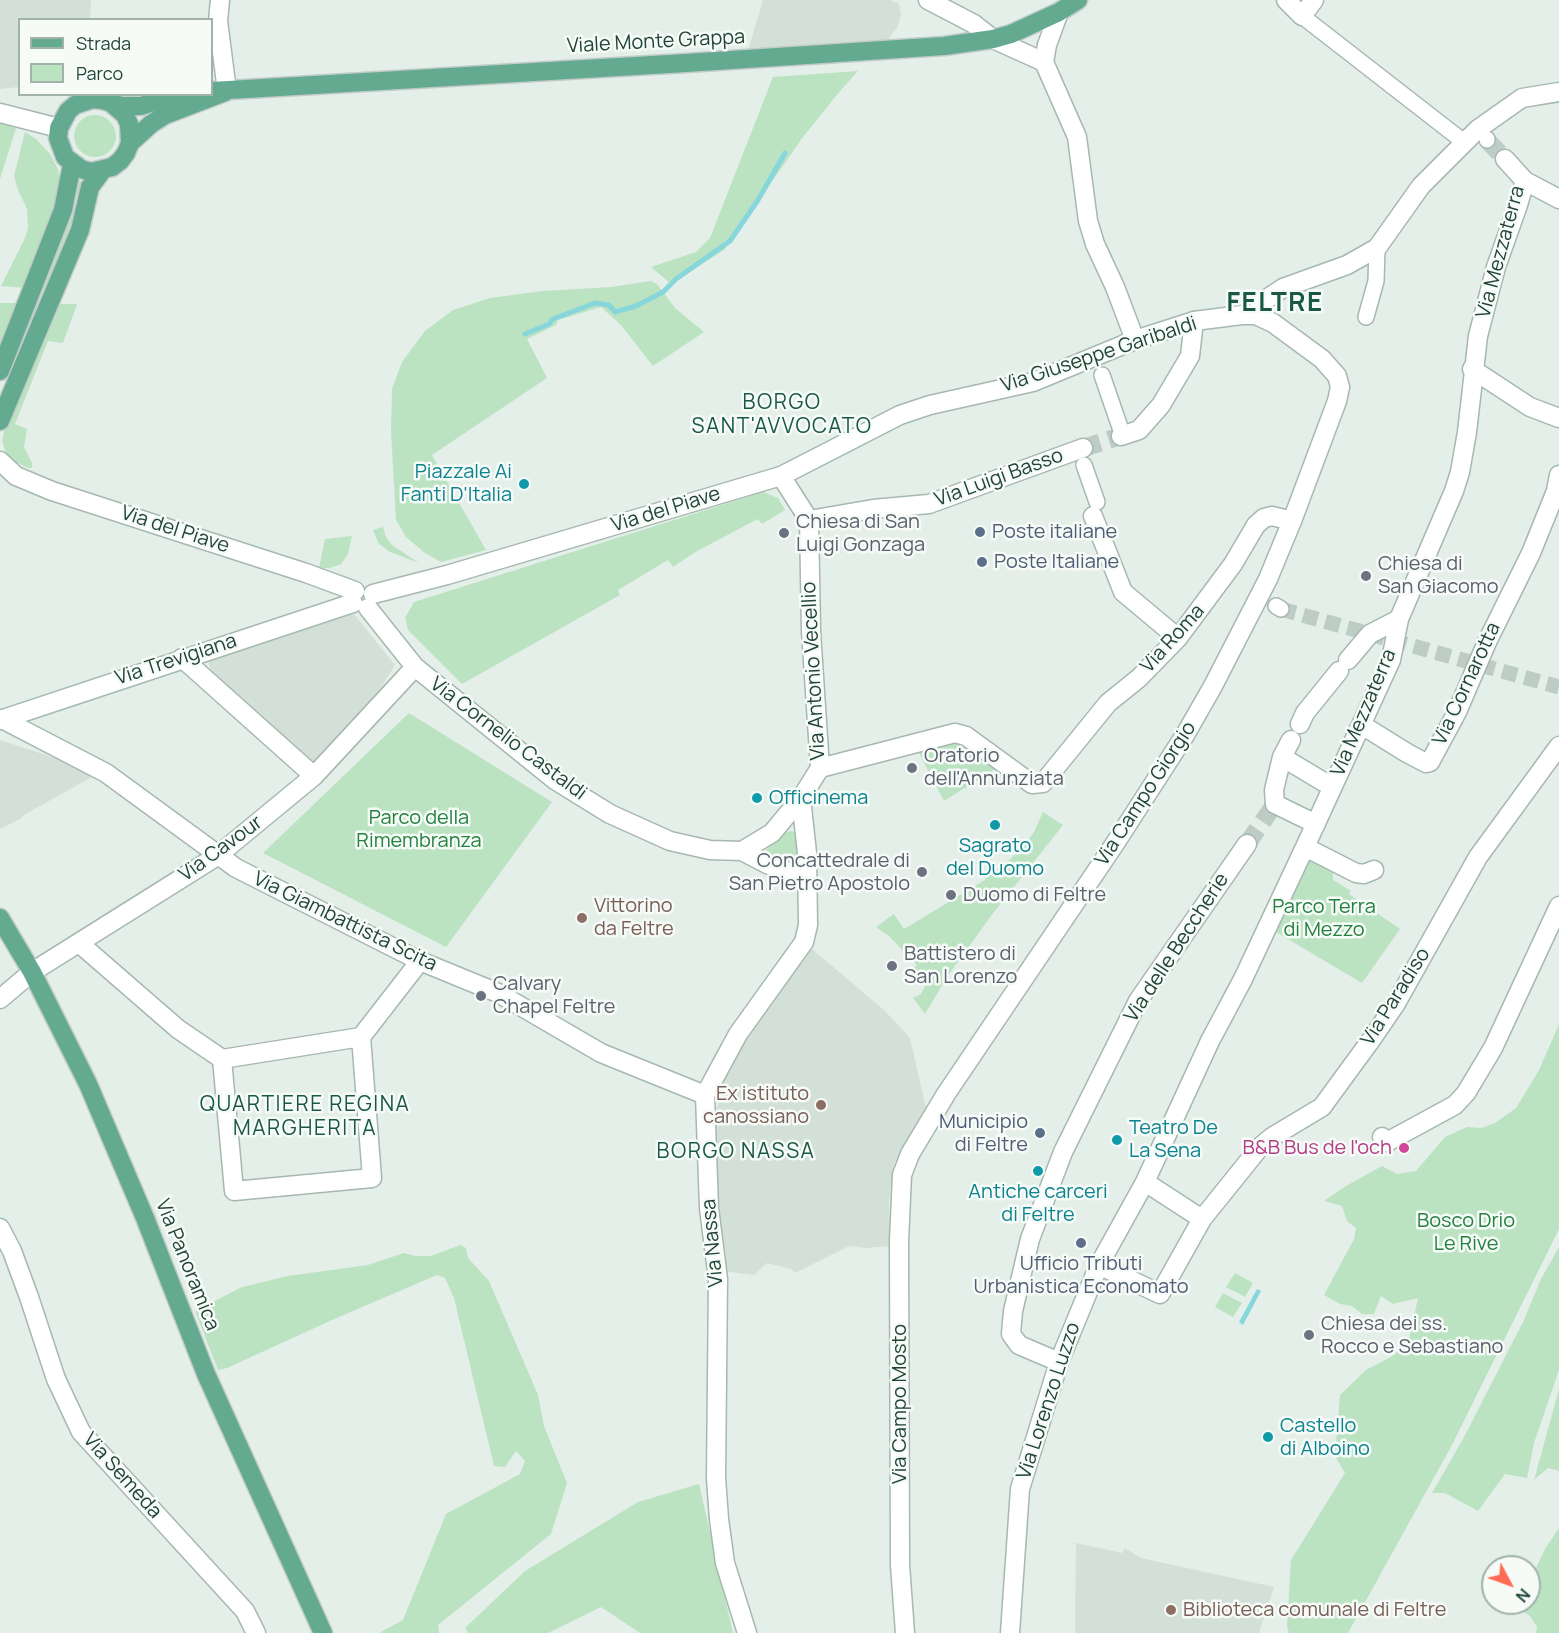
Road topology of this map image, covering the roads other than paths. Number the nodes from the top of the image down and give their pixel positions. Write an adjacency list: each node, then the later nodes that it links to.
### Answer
1 (220, 0): 8 (street)
2 (928, 0): 9 (street)
3 (1078, 0): 6 (main road, Viale Monte Grappa)
4 (1286, 0): 7 (street)
5 (1314, 0): 7 (street)
6 (1059, 12): 9 (main road, Viale Monte Grappa); 11 (street)
7 (1302, 16): 19 (street)
8 (218, 21): 10 (street); 12 (street)
9 (993, 39): 11 (street); 12 (main road, Viale Monte Grappa)
10 (213, 45)
11 (1044, 62): 30 (street)
12 (219, 91)
13 (1559, 92): 19 (street)
14 (173, 96): 16 (main road)
15 (208, 96): 20 (main road, Viale Monte Grappa)
16 (111, 103): 18 (main road); 20 (main road)
17 (0, 113): 18 (street)
18 (59, 128): 22 (main road)
19 (1477, 137): 26 (street)
20 (130, 143): 23 (main road, Viale Monte Grappa)
21 (1505, 159): 24 (street, Via Mezzaterra)
22 (72, 164): 23 (main road); 32 (main road)
23 (102, 171): 35 (main road, Viale Monte Grappa)
24 (1525, 181): 25 (street); 31 (street, Via Mezzaterra)
25 (1559, 199)
26 (1377, 248): 27 (street); 28 (street)
27 (1256, 315): 29 (street, Via Giuseppe Garibaldi); 43 (street)
28 (1366, 317)
29 (1194, 321): 30 (street, Via Giuseppe Garibaldi); 36 (street)
30 (1136, 340): 40 (street, Via Giuseppe Garibaldi)
31 (1473, 370): 34 (street); 46 (street, Via Mezzaterra)
32 (0, 371)
33 (1102, 375): 36 (street)
34 (1559, 418)
35 (0, 421)
36 (1122, 436)
37 (1083, 457): 41 (street); 42 (street, Via Luigi Basso)
38 (0, 461): 45 (street, Via del Piave)
39 (1559, 475): 51 (street, Via Cornarotta)
40 (781, 476): 42 (street); 44 (street, Via del Piave)
41 (1095, 509): 47 (street)
42 (808, 520): 54 (street, Via Antonio Vecellio)
43 (1292, 521): 47 (street, Via Roma); 75 (street, Via Campo Giorgio)
44 (447, 575): 45 (street, Via Trevigiana)
45 (362, 599): 48 (street, Via Trevigiana); 49 (street, Via Cornelio Castaldi)
46 (1399, 619): 51 (street, Via Mezzaterra); 53 (street)
47 (1178, 638): 54 (street, Via Roma)
48 (182, 658): 50 (street, Via Trevigiana); 55 (street)
49 (415, 667): 55 (street, Via Cavour); 61 (street, Via Cornelio Castaldi)
50 (1, 719): 62 (street, Via Giambattista Scita)
51 (1362, 724): 56 (street, Via Mezzaterra)
52 (1559, 746): 77 (street, Via Paradiso)
53 (1282, 757): 56 (street); 58 (street)
54 (820, 768): 57 (street, Via Antonio Vecellio)
55 (314, 776): 62 (street, Via Cavour)
56 (1332, 787): 58 (street, Via Mezzaterra)
57 (801, 798): 61 (street, Via Antonio Vecellio); 64 (street)
58 (1316, 824): 60 (street, Via Mezzaterra)
59 (1247, 844): 80 (street, Via delle Beccherie)
60 (1305, 847): 63 (street); 76 (street, Via Mezzaterra)
61 (742, 850): 64 (street)
62 (218, 856): 67 (street, Via Cavour); 68 (street, Via Giambattista Scita)
63 (1374, 870)
64 (807, 879): 73 (street)
65 (1559, 906): 74 (street)
66 (0, 918): 69 (main road, Via Panoramica)
67 (79, 942): 69 (street, Via Cavour); 72 (street)
68 (420, 961): 71 (street); 73 (street, Via Giambattista Scita)
69 (32, 972): 70 (street, Via Cavour); 82 (main road, Via Panoramica)
70 (0, 999)
71 (361, 1037): 72 (street); 72 (street)
72 (222, 1059)
73 (705, 1095): 83 (street, Via Nassa)
74 (1382, 1137)
75 (902, 1175): 84 (street, Via Campo Mosto)
76 (1145, 1182): 77 (street); 79 (street, Via Lorenzo Luzzo)
77 (1202, 1219): 79 (street, Via Paradiso)
78 (0, 1228): 81 (street, Via Semeda)
79 (1096, 1273): 80 (street, Via Lorenzo Luzzo)
80 (1059, 1362): 85 (street, Via Lorenzo Luzzo)
81 (256, 1633)
82 (323, 1633)
83 (747, 1633)
84 (905, 1633)
85 (1010, 1633)

